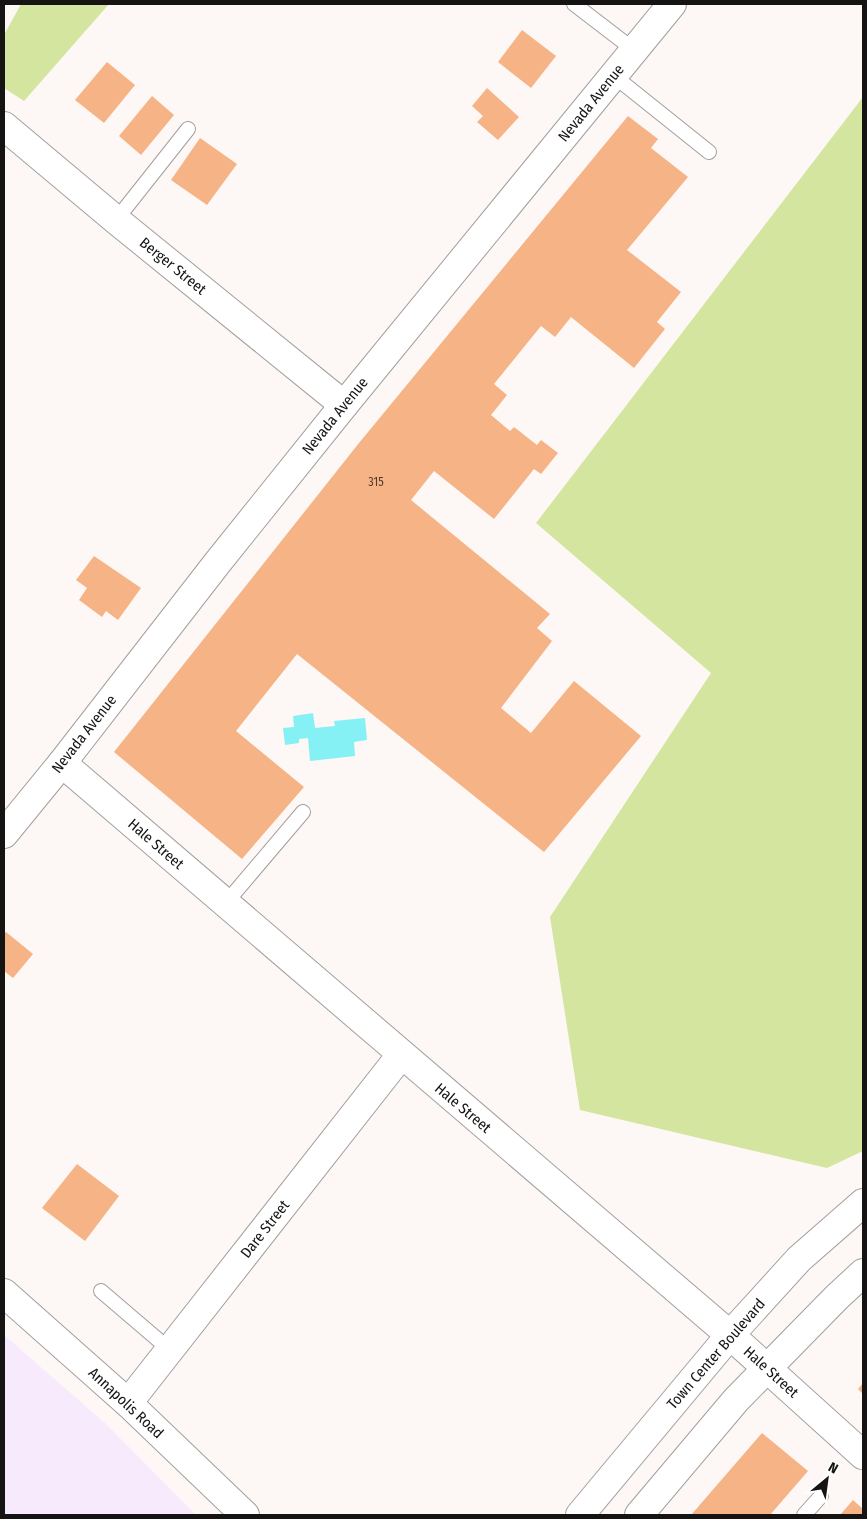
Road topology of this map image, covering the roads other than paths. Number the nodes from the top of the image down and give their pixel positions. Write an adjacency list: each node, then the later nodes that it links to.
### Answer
1 (574, 4): 3 (lane)
2 (672, 4): 3 (street, Nevada Avenue)
3 (634, 50): 4 (street, Nevada Avenue)
4 (614, 76): 7 (lane); 9 (street, Nevada Avenue)
5 (4, 126): 8 (street, Berger Street)
6 (188, 129): 8 (lane)
7 (709, 152)
8 (116, 220): 9 (street, Berger Street)
9 (344, 405): 10 (street, Nevada Avenue)
10 (62, 763): 12 (street, Nevada Avenue); 13 (street, Hale Street)
11 (303, 812): 13 (lane)
12 (4, 834)
13 (225, 904): 14 (street, Hale Street)
14 (401, 1055): 19 (street, Hale Street); 20 (street, Dare Street)
15 (863, 1203): 19 (street, Town Center Boulevard)
16 (863, 1273): 21 (street)
17 (101, 1291): 20 (lane)
18 (4, 1293): 22 (street, Annapolis Road)
19 (730, 1335): 21 (street, Hale Street); 26 (street, Town Center Boulevard)
20 (170, 1350): 22 (street, Dare Street)
21 (766, 1368): 23 (street, Hale Street); 27 (street)
22 (128, 1403): 25 (street, Annapolis Road)
23 (863, 1455)
24 (821, 1496): 28 (lane)
25 (245, 1515)
26 (580, 1515)
27 (639, 1515)
28 (804, 1515)

